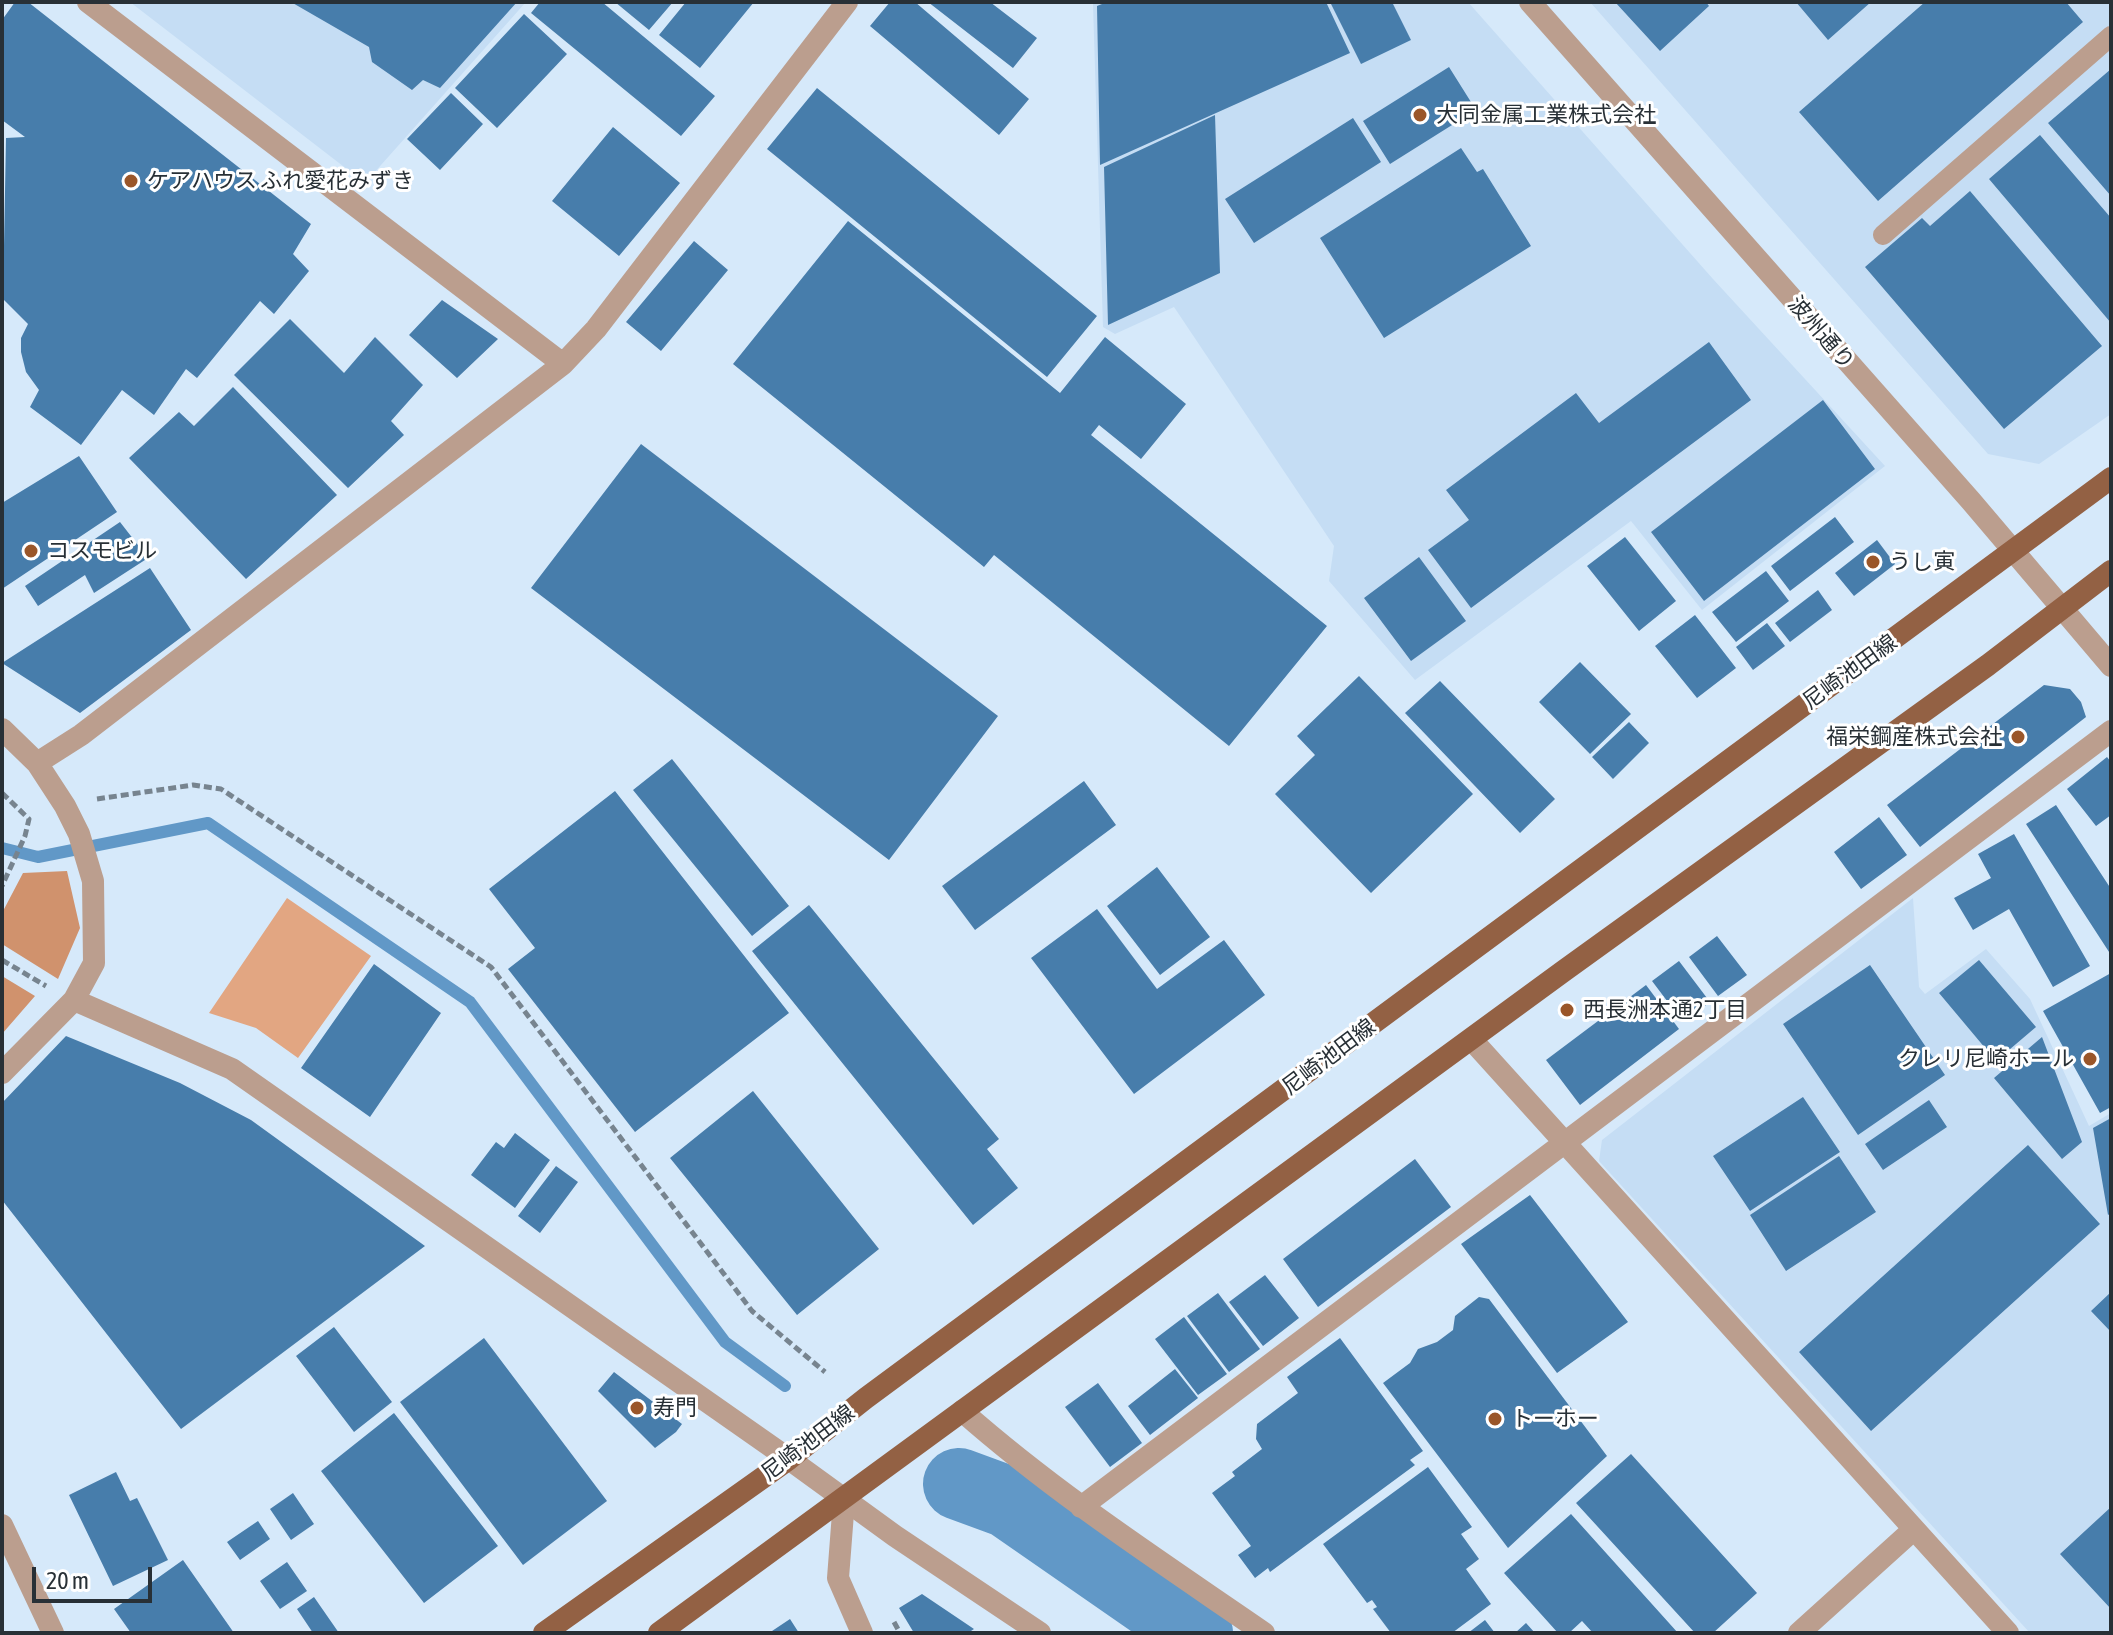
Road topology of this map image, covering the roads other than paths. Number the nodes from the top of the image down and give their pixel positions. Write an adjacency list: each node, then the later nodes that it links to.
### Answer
1 (88, 2): 6 (street)
2 (847, 2): 6 (street)
3 (1530, 2): 8 (street, 波州通り)
4 (2111, 36): 5 (lane)
5 (1883, 235)
6 (563, 364): 14 (street)
7 (2111, 478): 8 (main road, 尼崎池田線)
8 (2013, 551): 10 (street, 波州通り); 20 (main road, 尼崎池田線)
9 (2111, 571): 10 (main road)
10 (2061, 609): 11 (street, 波州通り); 16 (main road)
11 (2111, 666)
12 (2, 729): 14 (street)
13 (2111, 731): 18 (street)
14 (37, 763): 15 (street)
15 (74, 1000): 17 (street); 20 (street)
16 (1472, 1040): 18 (street); 19 (main road)
17 (2, 1073)
18 (1565, 1142): 22 (street); 24 (street)
19 (962, 1411): 21 (main road); 22 (street)
20 (789, 1459): 21 (street); 26 (main road, 尼崎池田線)
21 (844, 1500): 27 (main road); 28 (street); 29 (street)
22 (1081, 1507): 30 (street)
23 (2, 1525): 25 (street)
24 (1913, 1530): 31 (street); 32 (street)
25 (53, 1633)
26 (544, 1633)
27 (659, 1633)
28 (862, 1633)
29 (1040, 1633)
30 (1264, 1633)
31 (1799, 1633)
32 (2008, 1633)

